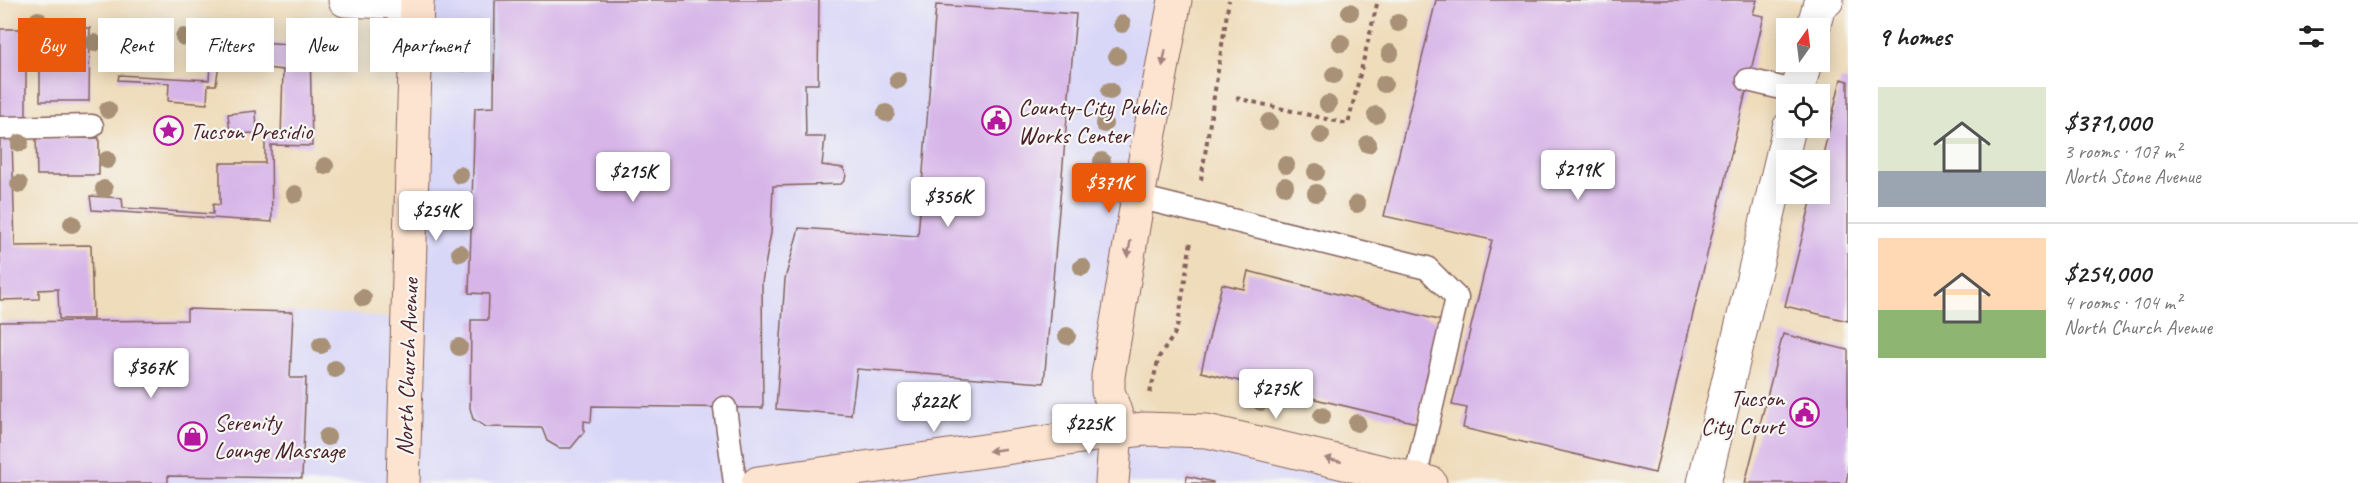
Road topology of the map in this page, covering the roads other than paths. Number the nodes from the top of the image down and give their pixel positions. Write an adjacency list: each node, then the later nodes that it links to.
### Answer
1 (345, 0): 4 (street)
2 (1175, 0): 11 (street, one-way to 11)
3 (1827, 0): 5 (street)
4 (417, 1): 15 (street, North Church Avenue)
5 (1816, 18)
6 (1748, 80): 7 (lane)
7 (1800, 83)
8 (92, 126): 9 (lane)
9 (0, 128)
10 (1787, 138): 19 (street)
11 (1138, 197): 13 (street, one-way to 13); 14 (lane)
12 (725, 408): 16 (lane)
13 (1117, 432): 14 (street, one-way to 13); 17 (street, one-way to 17); 18 (street)
14 (1423, 481)
15 (403, 483)
16 (735, 483)
17 (758, 483)
18 (1112, 483)
19 (1704, 483)

